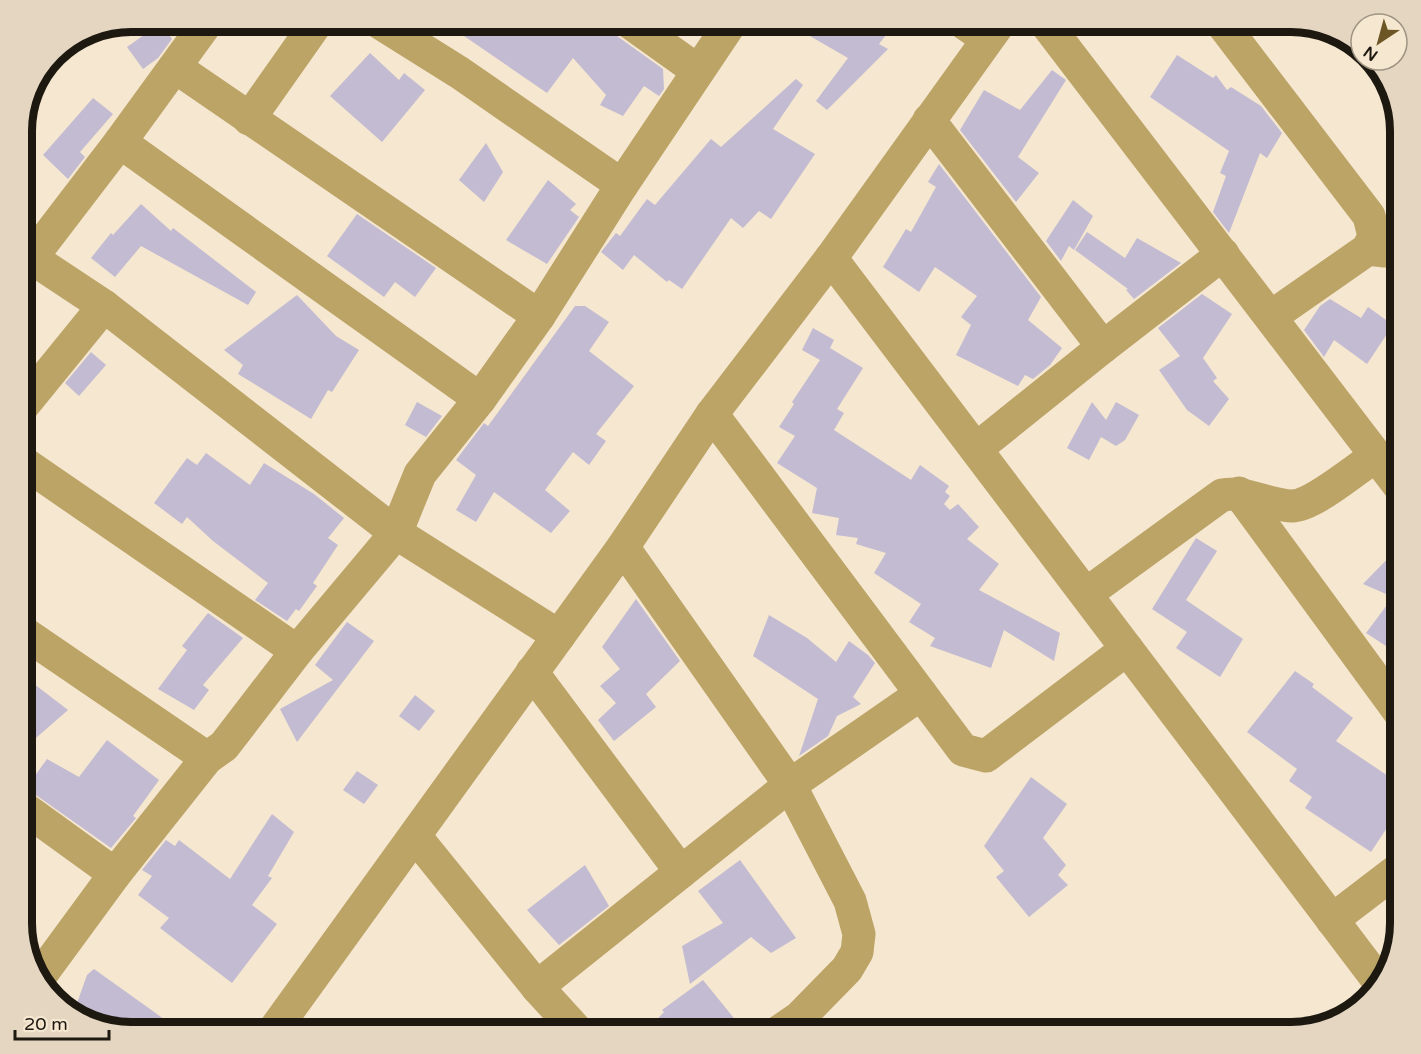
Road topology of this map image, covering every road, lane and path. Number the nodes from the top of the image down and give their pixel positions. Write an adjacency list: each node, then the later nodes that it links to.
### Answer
1 (200, 32): 9 (street)
2 (310, 32): 11 (street)
3 (395, 32): 14 (street)
4 (643, 32): 10 (street)
5 (725, 32): 10 (street)
6 (980, 32): 12 (street)
7 (1052, 32): 17 (street)
8 (1228, 32): 16 (street)
9 (175, 67): 11 (street); 13 (street)
10 (698, 71): 14 (street)
11 (249, 119): 21 (street)
12 (929, 120): 19 (street); 23 (street)
13 (120, 142): 15 (street); 25 (street)
14 (622, 184): 21 (street)
15 (32, 248)
16 (1384, 248): 22 (street)
17 (1223, 254): 22 (street); 23 (street)
18 (32, 257): 20 (street)
19 (831, 258): 26 (street); 27 (street)
20 (104, 306): 24 (street); 32 (street)
21 (539, 316): 25 (street)
22 (1272, 316): 28 (street)
23 (1103, 347): 27 (street)
24 (32, 394)
25 (480, 399): 32 (street)
26 (712, 414): 33 (street); 40 (street)
27 (976, 449): 34 (street)
28 (1376, 456): 30 (street); 31 (street)
29 (32, 469): 38 (street)
30 (1390, 472)
31 (1239, 493): 34 (street); 41 (street)
32 (396, 532): 35 (street); 38 (street)
33 (623, 547): 35 (street); 43 (street)
34 (1086, 594): 37 (street)
35 (559, 636): 39 (street)
36 (32, 639): 42 (street)
37 (1127, 649): 40 (street); 49 (street)
38 (297, 651): 42 (street)
39 (532, 672): 45 (street); 46 (street)
40 (921, 694): 43 (street)
41 (1390, 699)
42 (207, 758): 47 (street)
43 (790, 785): 46 (street); 55 (street)
44 (32, 814): 47 (street)
45 (415, 836): 52 (street); 53 (street)
46 (681, 872): 52 (street)
47 (115, 874): 50 (street)
48 (1390, 876): 49 (street)
49 (1332, 920): 51 (street)
50 (44, 971)
51 (1374, 976)
52 (537, 987): 54 (street)
53 (280, 1022)
54 (569, 1022)
55 (793, 1022)

